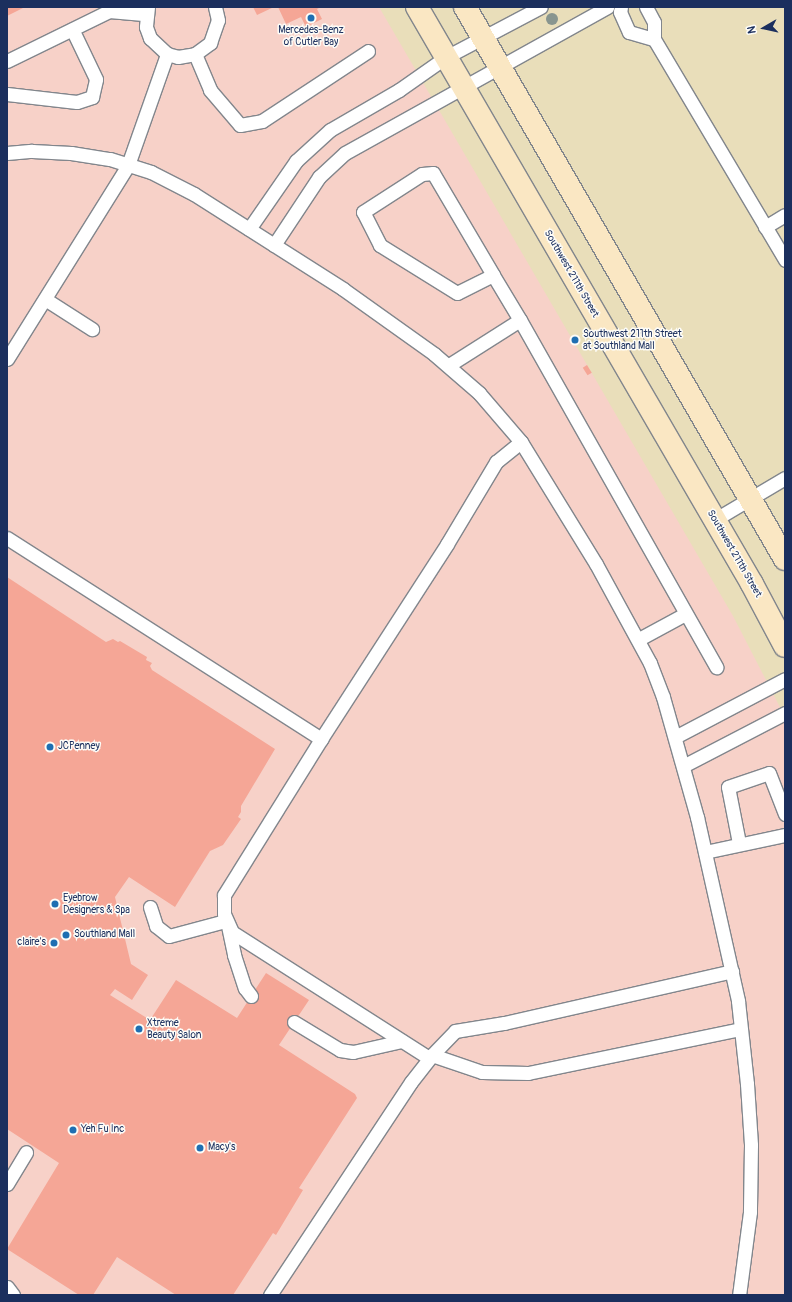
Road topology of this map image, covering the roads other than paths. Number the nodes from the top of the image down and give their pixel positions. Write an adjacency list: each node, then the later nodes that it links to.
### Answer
1 (215, 7): 15 (lane)
2 (417, 7): 16 (main road, Southwest 211th Street)
3 (465, 7): 11 (main road)
4 (541, 7): 11 (lane)
5 (607, 7): 18 (lane)
6 (621, 7): 12 (lane)
7 (646, 7): 12 (lane)
8 (108, 9): 9 (lane); 10 (lane)
9 (147, 10): 14 (lane)
10 (72, 29): 17 (lane); 20 (lane)
11 (482, 37): 16 (lane); 18 (main road)
12 (654, 40): 24 (lane)
13 (368, 51): 15 (lane)
14 (167, 54): 15 (lane); 22 (lane)
15 (195, 54)
16 (446, 56): 19 (main road, Southwest 211th Street); 25 (lane)
17 (7, 61)
18 (500, 67): 19 (lane); 36 (main road)
19 (463, 87): 26 (lane); 37 (main road, Southwest 211th Street)
20 (7, 94)
21 (7, 153): 22 (lane)
22 (128, 165): 25 (lane); 29 (lane)
23 (785, 215): 24 (lane)
24 (765, 227): 27 (lane)
25 (249, 229): 26 (lane)
26 (274, 245): 33 (lane)
27 (785, 260)
28 (493, 275): 28 (lane); 30 (lane)
29 (45, 299): 31 (lane); 32 (lane)
30 (520, 320): 33 (lane); 40 (lane)
31 (92, 329)
32 (7, 359)
33 (449, 366): 34 (lane)
34 (521, 442): 41 (lane); 47 (lane)
35 (785, 478): 36 (lane)
36 (750, 498): 37 (lane); 39 (main road)
37 (714, 520): 42 (main road, Southwest 211th Street)
38 (7, 538): 47 (lane)
39 (785, 560)
40 (685, 614): 41 (lane); 43 (lane)
41 (639, 639): 46 (lane)
42 (785, 646)
43 (716, 667)
44 (785, 679): 46 (lane)
45 (785, 713): 48 (lane)
46 (675, 737): 48 (lane)
47 (321, 739): 54 (lane)
48 (683, 766): 52 (lane)
49 (785, 814): 51 (lane)
50 (785, 835): 51 (lane)
51 (739, 843): 52 (lane)
52 (705, 852): 55 (lane)
53 (150, 907): 54 (lane)
54 (227, 923): 56 (lane); 59 (lane)
55 (732, 971): 58 (lane); 60 (lane)
56 (251, 996)
57 (294, 1022): 59 (lane)
58 (741, 1029): 60 (lane); 66 (lane)
59 (402, 1041): 60 (lane)
60 (430, 1056): 65 (lane)
61 (26, 1152): 62 (lane)
62 (7, 1184)
63 (7, 1287): 64 (lane)
64 (13, 1295)
65 (270, 1295)
66 (739, 1295)

